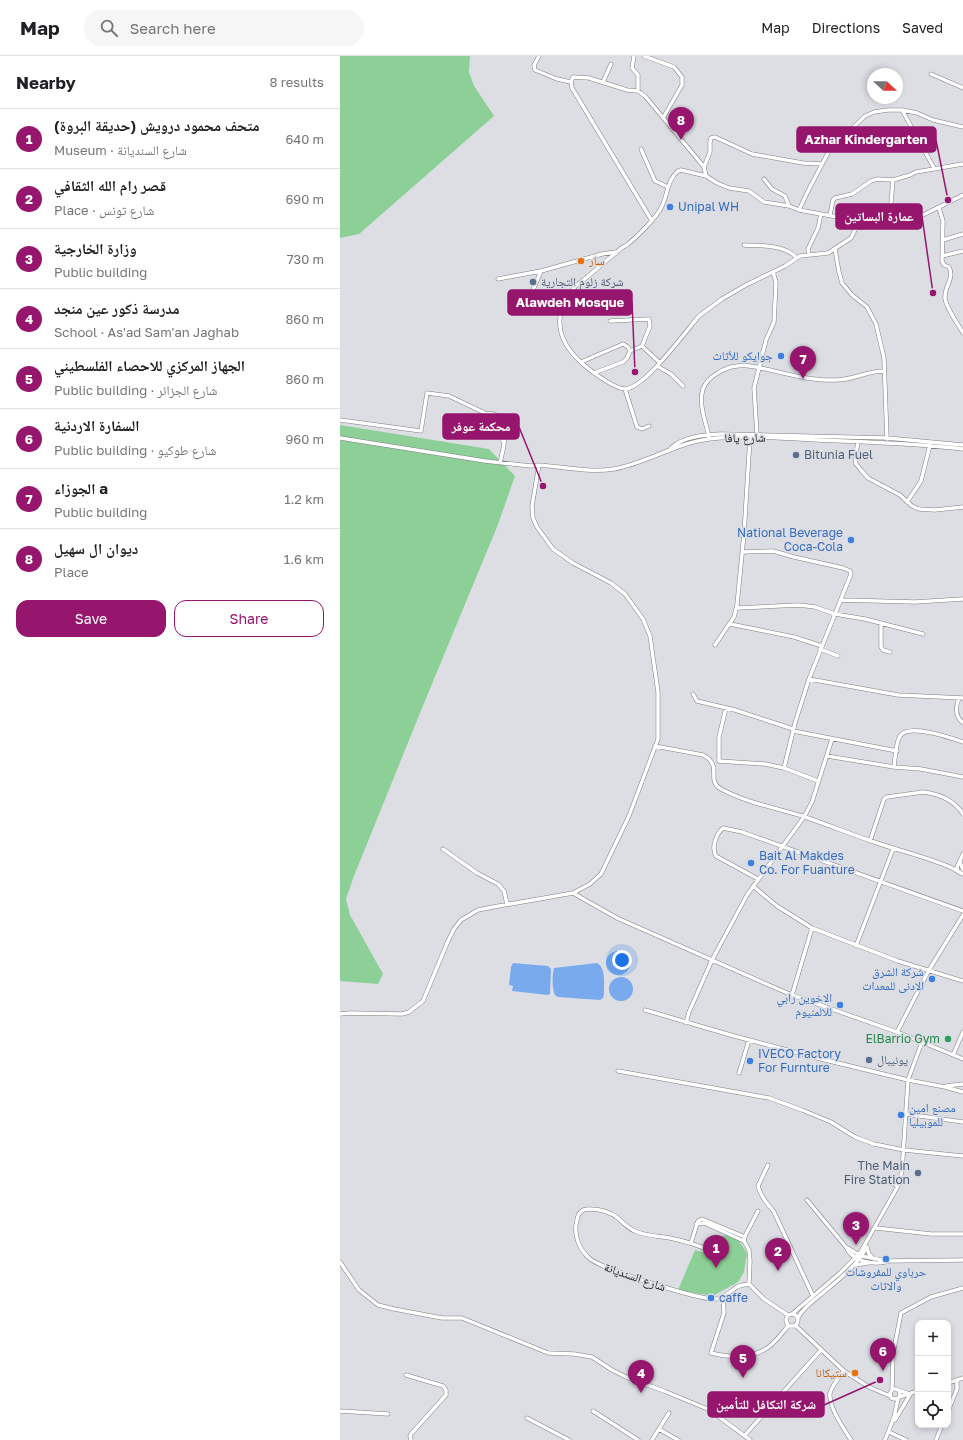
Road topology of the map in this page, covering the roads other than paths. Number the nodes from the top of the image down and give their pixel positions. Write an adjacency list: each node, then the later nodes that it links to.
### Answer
1 (539, 56): 6 (street)
2 (634, 56): 9 (street)
3 (644, 56): 11 (street)
4 (611, 64): 7 (street)
5 (932, 74): 8 (street)
6 (571, 82): 7 (street); 30 (street)
7 (603, 82): 9 (street)
8 (963, 88)
9 (638, 91): 11 (street)
10 (902, 110): 12 (street); 15 (street); 19 (street)
11 (664, 118): 18 (street)
12 (963, 127)
13 (799, 129): 15 (street)
14 (641, 149): 23 (street)
15 (829, 151): 16 (street)
16 (822, 164): 18 (street); 27 (street)
17 (963, 164): 19 (street)
18 (704, 167): 20 (street)
19 (934, 168): 22 (street)
20 (706, 176): 23 (street); 25 (street)
21 (764, 179): 25 (street)
22 (893, 180): 29 (street); 31 (street)
23 (668, 186): 30 (street)
24 (963, 195): 26 (street)
25 (789, 206): 27 (street)
26 (940, 208): 31 (street); 34 (street)
27 (799, 210): 28 (street)
28 (821, 214): 29 (street); 39 (street)
29 (830, 215): 32 (street)
30 (652, 221): 38 (street)
31 (892, 224): 32 (street)
32 (856, 228): 36 (street)
33 (963, 234): 34 (street)
34 (943, 240): 40 (street)
35 (744, 245): 41 (street)
36 (835, 249): 39 (street); 53 (street)
37 (963, 251): 40 (street)
38 (617, 252): 42 (street); 50 (street)
39 (809, 255): 41 (street)
40 (942, 256): 47 (street)
41 (797, 258): 43 (street)
42 (541, 271): 44 (street); 45 (street)
43 (773, 272): 51 (street); 52 (street)
44 (498, 279)
45 (530, 297)
46 (610, 321): 48 (street)
47 (963, 333)
48 (642, 346): 49 (street); 51 (street)
49 (630, 351): 50 (street); 54 (street)
50 (581, 362): 54 (street)
51 (659, 364): 55 (street); 56 (street)
52 (759, 368): 53 (street); 59 (street); 60 (street)
53 (884, 371): 63 (street)
54 (594, 373): 56 (street)
55 (683, 386)
56 (625, 389): 58 (street)
57 (340, 420): 68 (street)
58 (649, 426)
59 (757, 434): 60 (street); 63 (street)
60 (709, 437): 62 (street, شارع يافا); 69 (street, شارع يافا)
61 (340, 438): 68 (street, شارع يافا)
62 (750, 438): 64 (street, شارع يافا); 72 (street)
63 (887, 441): 64 (street, شارع يافا); 65 (street, شارع يافا); 66 (street)
64 (858, 442): 70 (street)
65 (930, 445): 67 (street, شارع يافا); 70 (street)
66 (963, 445)
67 (963, 449)
68 (500, 463): 69 (street, شارع يافا)
69 (539, 465): 92 (street)
70 (907, 502): 71 (street)
71 (963, 507)
72 (742, 552): 74 (street); 75 (street)
73 (963, 599): 74 (street)
74 (841, 600): 76 (street)
75 (736, 608): 76 (street); 77 (street)
76 (835, 614): 78 (street); 81 (street)
77 (730, 624): 80 (street); 81 (street)
78 (881, 624): 79 (street); 82 (street)
79 (923, 634)
80 (715, 644)
81 (821, 648): 83 (street); 84 (street)
82 (890, 652)
83 (838, 656)
84 (809, 679): 86 (street); 89 (street)
85 (693, 694): 87 (street)
86 (961, 698): 88 (street)
87 (726, 708): 89 (street); 96 (street)
88 (963, 723)
89 (793, 730): 90 (street); 96 (street)
90 (832, 739): 93 (street); 94 (street)
91 (963, 742): 93 (street)
92 (655, 746): 100 (street); 112 (street)
93 (897, 751): 95 (street)
94 (827, 756): 95 (street); 98 (street)
95 (894, 767): 97 (street)
96 (784, 768): 98 (street)
97 (963, 777)
98 (818, 781): 100 (street)
99 (963, 814): 101 (street)
100 (804, 817): 101 (street); 102 (street)
101 (870, 841): 104 (street)
102 (782, 847): 109 (street); 109 (street); 110 (street)
103 (443, 849): 113 (street)
104 (893, 849): 107 (street); 110 (street)
105 (963, 854): 106 (street)
106 (960, 862): 107 (street); 107 (street)
107 (959, 868): 108 (street)
108 (963, 874)
109 (758, 879): 111 (street)
110 (881, 882): 114 (street); 117 (street)
111 (753, 886): 116 (street); 118 (street)
112 (574, 893): 113 (street); 118 (street)
113 (507, 904): 123 (street)
114 (963, 911)
115 (963, 916): 119 (street)
116 (812, 928): 117 (street); 121 (street)
117 (856, 946): 119 (street)
118 (712, 960): 121 (street); 124 (street)
119 (929, 970): 120 (street); 125 (street)
120 (963, 981)
121 (792, 995): 125 (street)
122 (645, 1010): 124 (street)
123 (340, 1014)
124 (686, 1023): 127 (street)
125 (897, 1032): 128 (street)
126 (963, 1032): 129 (street)
127 (749, 1040): 132 (street); 133 (street)
128 (922, 1042): 129 (street); 133 (street)
129 (953, 1055): 130 (street)
130 (963, 1059)
131 (618, 1071): 139 (street)
132 (739, 1073)
133 (908, 1080): 135 (street); 137 (street)
134 (963, 1084): 135 (street)
135 (944, 1086): 136 (street)
136 (963, 1092)
137 (906, 1114): 138 (street); 139 (street)
138 (963, 1122)
139 (904, 1150): 140 (street); 143 (street)
140 (963, 1156)
141 (768, 1165): 163 (street)
142 (873, 1176): 143 (street)
143 (898, 1186): 146 (street)
144 (807, 1200): 153 (street)
145 (758, 1211): 148 (street)
146 (876, 1228): 147 (street); 150 (street); 151 (street)
147 (963, 1234)
148 (745, 1239): 149 (street); 161 (street)
149 (691, 1243): 152 (street, شارع السنديانة); 164 (street, شارع السنديانة)
150 (867, 1246): 154 (street); 155 (street)
151 (863, 1249): 153 (street); 154 (street)
152 (711, 1251)
153 (850, 1251): 154 (street); 160 (street)
154 (859, 1257): 155 (street); 159 (street); 160 (street)
155 (875, 1259): 157 (street)
156 (963, 1260): 157 (street)
157 (888, 1261): 159 (street)
158 (340, 1262): 195 (street)
159 (871, 1263): 160 (street)
160 (852, 1265): 163 (street); 167 (street)
161 (749, 1284): 164 (street); 166 (street)
162 (963, 1288): 174 (street)
163 (813, 1296): 165 (street)
164 (723, 1297): 168 (street)
165 (792, 1314): 166 (street); 167 (street)
166 (788, 1315): 168 (street)
167 (798, 1318): 169 (street)
168 (789, 1325): 169 (street)
169 (796, 1325): 170 (street)
170 (821, 1350): 171 (street); 195 (street)
171 (844, 1371): 180 (street); 202 (street)
172 (406, 1375): 196 (street)
173 (963, 1378): 175 (street)
174 (893, 1380): 177 (street); 178 (street)
175 (957, 1380): 176 (street); 184 (street)
176 (951, 1382)
177 (898, 1390): 178 (street); 181 (street); 183 (street)
178 (891, 1391): 180 (street); 182 (street)
179 (915, 1392): 181 (street)
180 (885, 1394): 182 (street)
181 (910, 1394): 183 (street); 191 (street)
182 (891, 1397): 183 (street); 185 (street)
183 (898, 1398): 185 (street)
184 (951, 1404)
185 (895, 1408): 191 (street)
186 (340, 1411): 189 (street)
187 (593, 1411): 198 (street)
188 (668, 1413): 193 (street)
189 (388, 1414)
190 (527, 1418): 197 (street)
191 (892, 1424): 194 (street)
192 (941, 1428): 205 (street)
193 (659, 1429): 199 (street); 200 (street)
194 (888, 1432): 203 (street); 204 (street)
195 (746, 1435): 201 (street)
196 (411, 1440)
197 (569, 1440)
198 (638, 1440)
199 (652, 1440)
200 (678, 1440)
201 (750, 1440)
202 (851, 1440)
203 (884, 1440)
204 (906, 1440)
205 (936, 1440)

